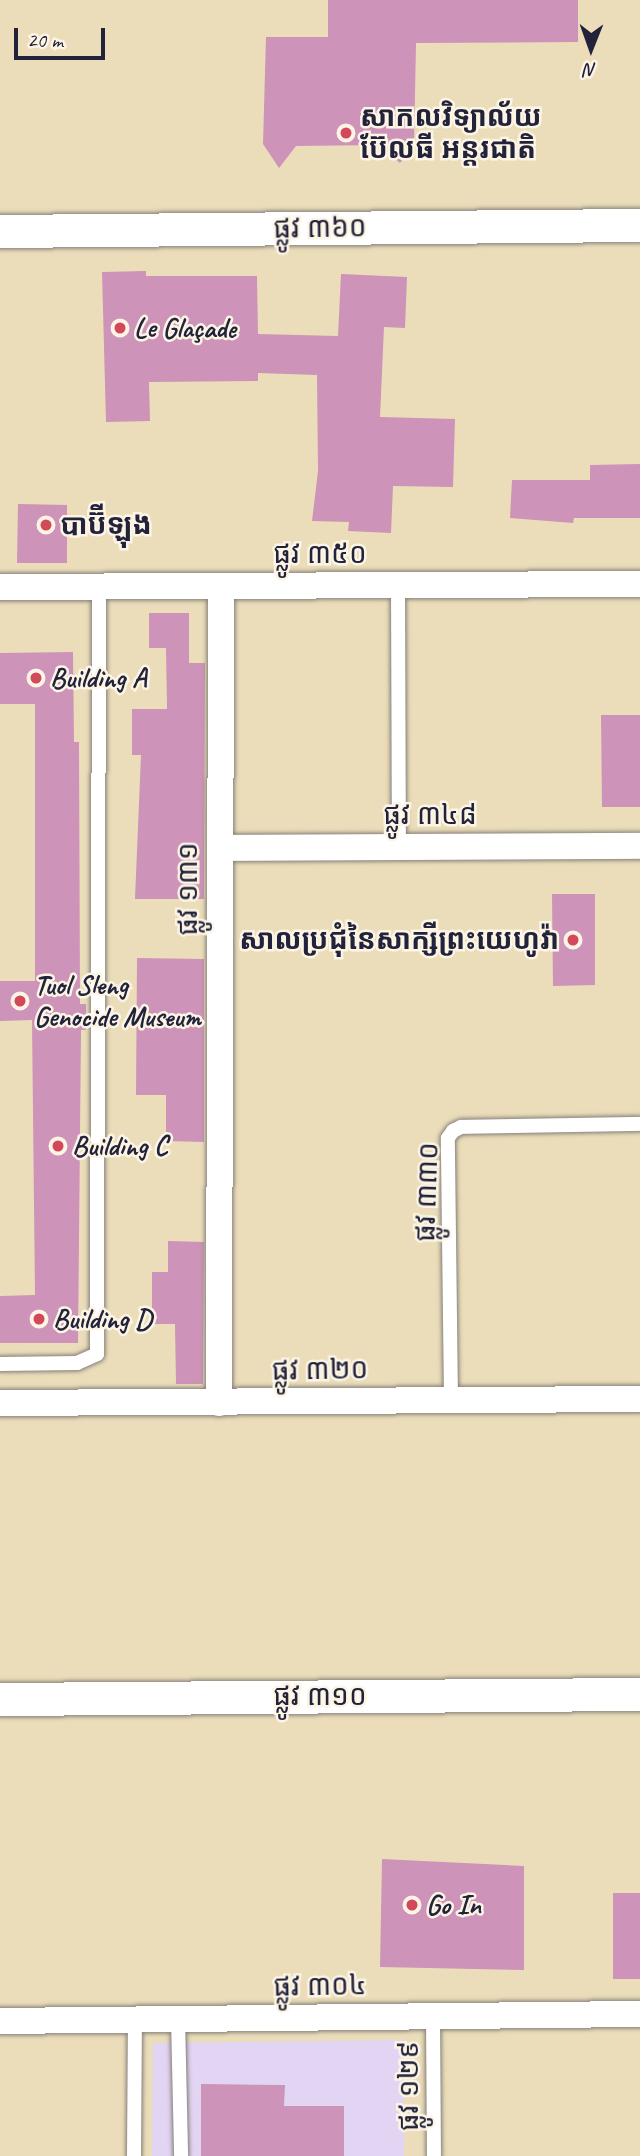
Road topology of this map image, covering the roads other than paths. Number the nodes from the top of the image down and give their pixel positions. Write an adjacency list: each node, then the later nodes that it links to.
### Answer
1 (640, 225): 2 (street, ផ្លូវ ៣៦០)
2 (0, 231)
3 (640, 584): 4 (street, ផ្លូវ ៣៥០)
4 (398, 585): 5 (street, ផ្លូវ ៣៥០); 9 (lane)
5 (221, 586): 7 (street, ផ្លូវ ៣៥០); 10 (street, ផ្លូវ ១៣១)
6 (0, 587): 7 (street, ផ្លូវ ៣៥០)
7 (99, 587): 12 (lane)
8 (640, 846): 9 (street, ផ្លូវ ៣៤៨)
9 (399, 847): 10 (street, ផ្លូវ ៣៤៨)
10 (220, 848): 16 (street, ផ្លូវ ១៣១)
11 (640, 1124): 14 (lane, ផ្លូវ ៣៣០)
12 (0, 1364)
13 (640, 1399): 14 (street, ផ្លូវ ៣២០)
14 (451, 1400): 16 (street, ផ្លូវ ៣២០)
15 (0, 1403): 16 (street, ផ្លូវ ៣២០)
16 (219, 1403)
17 (640, 1694): 18 (street, ផ្លូវ ៣១០)
18 (0, 1699)
19 (640, 2014): 20 (street, ផ្លូវ ៣០៤)
20 (433, 2017): 21 (street, ផ្លូវ ៣០៤); 26 (lane, ផ្លូវ ១២៩)
21 (178, 2019): 22 (street, ផ្លូវ ៣០៤); 25 (lane)
22 (135, 2020): 23 (street, ផ្លូវ ៣០៤); 24 (lane)
23 (0, 2021)
24 (134, 2156)
25 (181, 2156)
26 (434, 2156)

